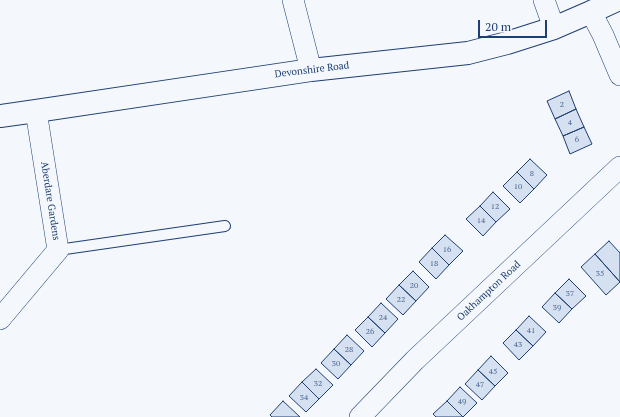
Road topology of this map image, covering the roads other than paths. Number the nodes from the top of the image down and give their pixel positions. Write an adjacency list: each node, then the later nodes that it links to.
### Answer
1 (293, 0): 6 (street)
2 (544, 0): 5 (street)
3 (617, 0): 4 (street, Devonshire Road)
4 (591, 12): 5 (street, Devonshire Road); 7 (street)
5 (554, 28): 6 (street, Devonshire Road)
6 (311, 70): 8 (street, Devonshire Road)
7 (620, 75)
8 (36, 111): 9 (street, Devonshire Road); 12 (street, Aberdare Gardens)
9 (0, 116)
10 (620, 167): 14 (street, Oakhampton Road)
11 (225, 226): 12 (lane)
12 (58, 250): 13 (street, Aberdare Gardens)
13 (0, 319)
14 (360, 417)

